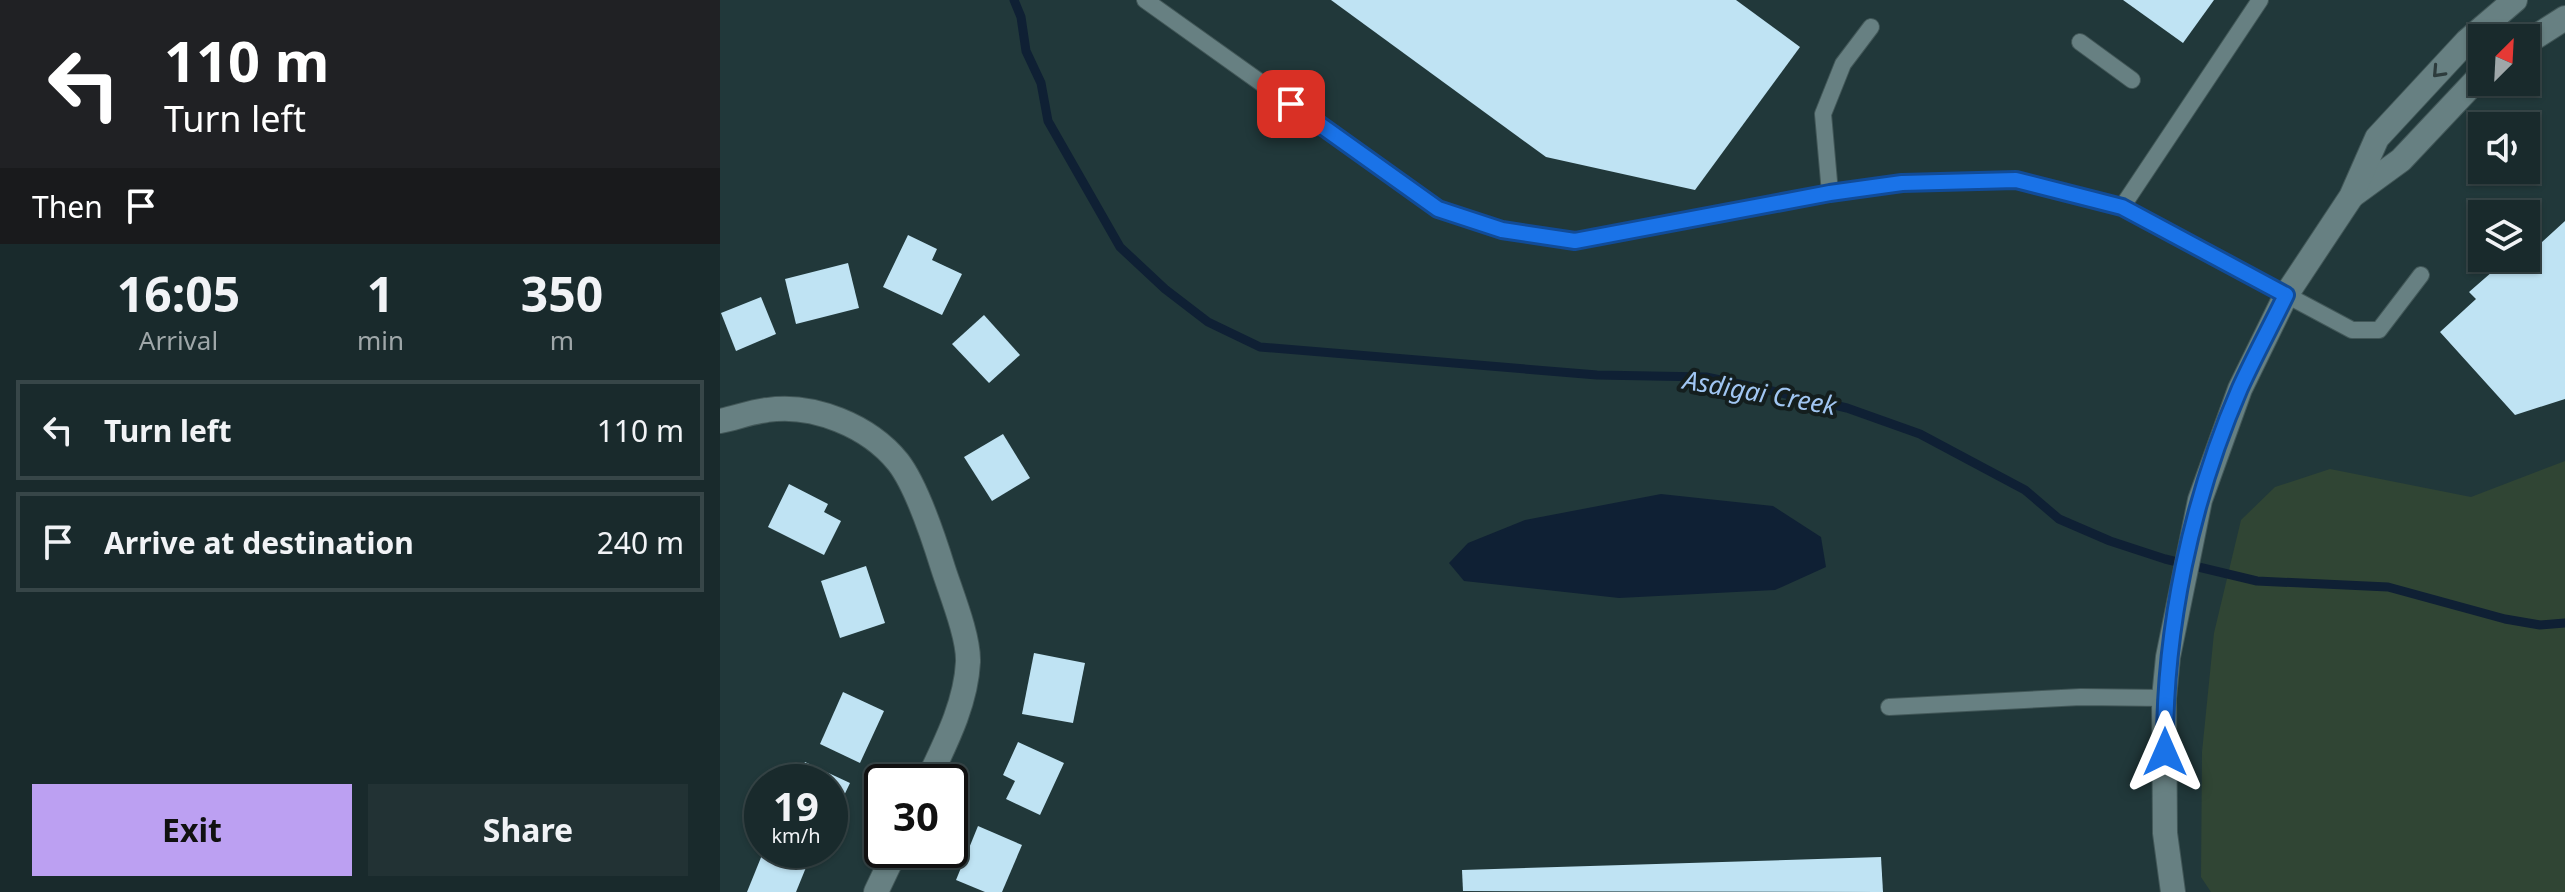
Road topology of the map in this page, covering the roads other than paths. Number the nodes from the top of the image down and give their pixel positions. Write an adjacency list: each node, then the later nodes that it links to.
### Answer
1 (1145, 0): 12 (lane)
2 (2260, 0): 14 (lane)
3 (2515, 0): 13 (street, one-way to 13)
4 (2565, 4): 6 (street)
5 (2565, 18): 8 (street)
6 (2540, 26)
7 (1871, 27): 12 (lane)
8 (2540, 32)
9 (2080, 42): 10 (lane)
10 (2132, 80)
11 (2468, 89): 13 (street)
12 (1830, 193): 14 (lane)
13 (2351, 197): 16 (street)
14 (2122, 207): 16 (lane)
15 (2421, 275): 16 (lane)
16 (2286, 295): 18 (street)
17 (720, 421): 20 (street)
18 (2164, 698): 19 (lane); 23 (street)
19 (1889, 707)
20 (935, 764)
21 (887, 868): 22 (street)
22 (876, 892)
23 (2173, 892)

